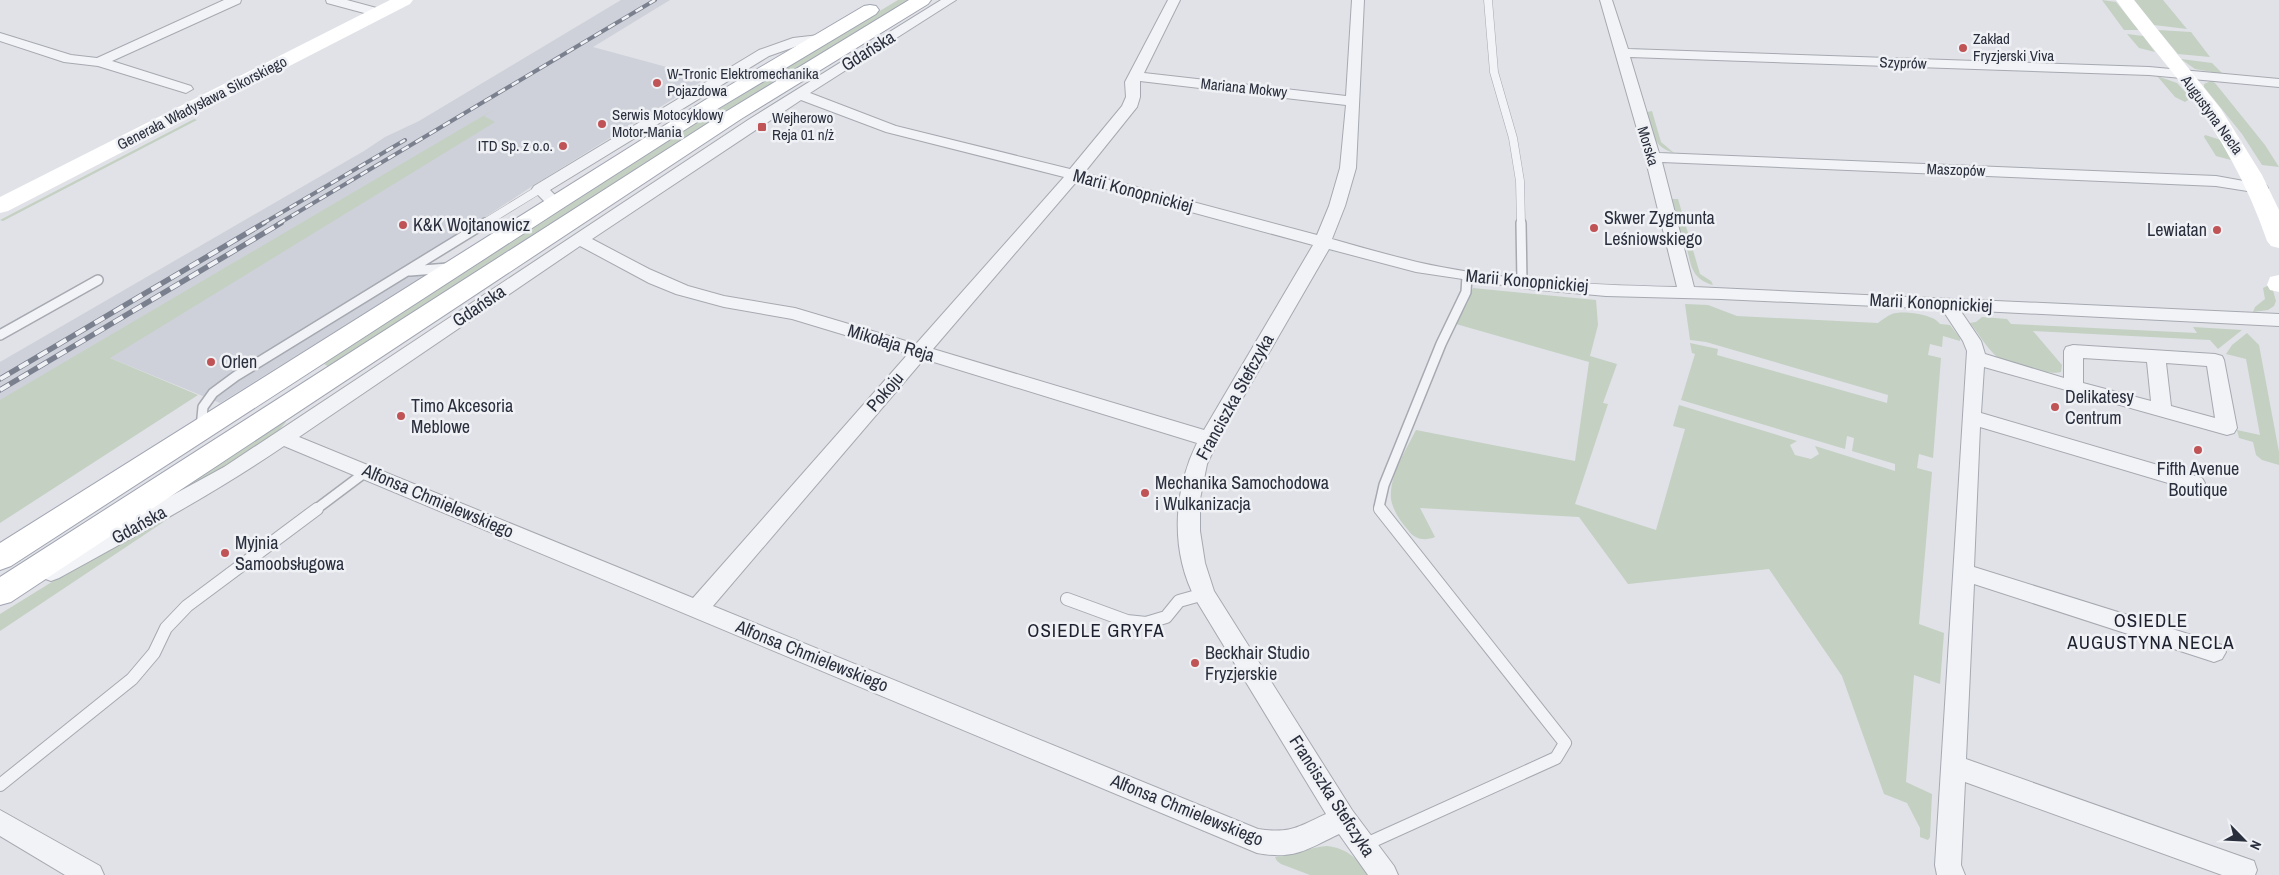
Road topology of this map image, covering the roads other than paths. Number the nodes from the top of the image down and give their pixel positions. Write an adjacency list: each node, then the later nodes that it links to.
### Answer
1 (234, 0): 15 (street)
2 (332, 0): 12 (street)
3 (404, 0): 12 (main road, Generała Władysława Sikorskiego)
4 (886, 0): 25 (main road, Gdańska)
5 (922, 0): 52 (main road, Gdańska)
6 (950, 0): 20 (street, Gdańska)
7 (1174, 0): 17 (street)
8 (1358, 0): 21 (street, Franciszka Stefczyka)
9 (1488, 0): 34 (lane)
10 (1606, 0): 14 (street, Morska)
11 (2125, 0): 16 (main road, Augustyna Necla)
12 (379, 13): 26 (main road, Generała Władysława Sikorskiego)
13 (0, 36): 15 (street)
14 (1622, 54): 16 (street, Szyprów); 22 (street, Morska)
15 (99, 62): 19 (street)
16 (2184, 75): 18 (street, Szyprów); 24 (main road, Augustyna Necla)
17 (1135, 76): 21 (street, Mariana Mokwy); 23 (street, Pokoju)
18 (2279, 83)
19 (186, 89)
20 (799, 94): 23 (street, Marii Konopnickiej); 27 (street, Gdańska)
21 (1353, 101): 29 (street, Franciszka Stefczyka)
22 (1652, 157): 24 (street, Maszopów); 35 (street, Morska)
23 (1074, 175): 29 (street, Marii Konopnickiej); 39 (street, Pokoju)
24 (2260, 188): 28 (main road, Augustyna Necla)
25 (548, 196): 30 (main road, Gdańska); 31 (lane)
26 (0, 206)
27 (579, 239): 39 (street, Mikołaja Reja); 46 (street, Gdańska)
28 (2279, 241)
29 (1323, 242): 32 (street, Marii Konopnickiej); 47 (street, Franciszka Stefczyka)
30 (452, 268): 31 (lane); 45 (main road, Gdańska)
31 (409, 271): 45 (lane)
32 (1467, 276): 34 (street, Marii Konopnickiej); 62 (lane)
33 (98, 280): 38 (lane)
34 (1522, 282): 35 (street, Marii Konopnickiej)
35 (1687, 293): 36 (street, Marii Konopnickiej)
36 (1947, 304): 37 (street, Marii Konopnickiej); 41 (street)
37 (2279, 320)
38 (0, 335)
39 (920, 352): 47 (street, Mikołaja Reja); 56 (street, Pokoju)
40 (2156, 356): 42 (street); 43 (street); 43 (street)
41 (1976, 358): 42 (street); 44 (street)
42 (2074, 387): 43 (street)
43 (2162, 411)
44 (1971, 417): 49 (street); 51 (street)
45 (201, 428): 50 (main road, Gdańska)
46 (283, 438): 48 (street, Alfonsa Chmielewskiego); 54 (street, Gdańska)
47 (1209, 439): 53 (street, Franciszka Stefczyka)
48 (367, 471): 56 (street, Alfonsa Chmielewskiego); 59 (lane)
49 (2195, 483)
50 (0, 558)
51 (1964, 572): 57 (street); 58 (street)
52 (0, 593)
53 (1204, 594): 55 (lane); 60 (street, Franciszka Stefczyka)
54 (0, 597)
55 (1067, 599)
56 (697, 609): 60 (street, Alfonsa Chmielewskiego)
57 (2214, 652)
58 (1953, 766): 63 (street); 66 (street)
59 (0, 785)
60 (1343, 819): 62 (street, Franciszka Stefczyka)
61 (0, 822): 64 (street)
62 (1363, 846): 65 (street, Franciszka Stefczyka)
63 (2244, 870)
64 (90, 875)
65 (1384, 875)
66 (1951, 875)

